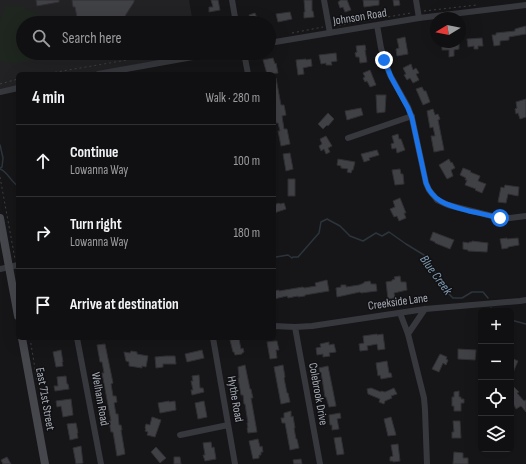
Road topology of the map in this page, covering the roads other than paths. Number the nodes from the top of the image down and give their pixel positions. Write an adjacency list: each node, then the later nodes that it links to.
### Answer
1 (232, 0): 7 (street)
2 (324, 0): 10 (street)
3 (416, 0): 8 (street)
4 (510, 0): 6 (street)
5 (526, 5): 6 (street, Johnson Road)
6 (510, 7): 8 (street, Johnson Road)
7 (235, 16)
8 (419, 18): 9 (street, Johnson Road)
9 (377, 25): 10 (street, Johnson Road); 18 (street)
10 (330, 33): 11 (street, Johnson Road)
11 (276, 42)
12 (176, 60): 14 (street)
13 (245, 60): 15 (street)
14 (109, 72)
15 (248, 72)
16 (16, 88): 17 (street)
17 (0, 92)
18 (412, 116): 19 (street); 20 (street)
19 (348, 138)
20 (526, 216)
21 (0, 218): 22 (main road)
22 (14, 264): 23 (street); 24 (main road)
23 (0, 269)
24 (16, 290)
25 (526, 300): 26 (street, Creekside Lane)
26 (425, 310): 27 (street, Creekside Lane); 30 (street)
27 (400, 312): 29 (street, Creekside Lane); 30 (street)
28 (276, 326): 29 (street, Creekside Lane)
29 (295, 327): 39 (street, Colebrook Drive)
30 (408, 334): 40 (street)
31 (22, 340): 36 (main road, East 71st Street)
32 (77, 340): 37 (street, Welham Road)
33 (213, 340): 34 (street, Hythe Road)
34 (228, 425): 35 (street); 38 (street, Hythe Road)
35 (180, 435)
36 (45, 464)
37 (101, 464)
38 (235, 464)
39 (320, 464)
40 (427, 464)

